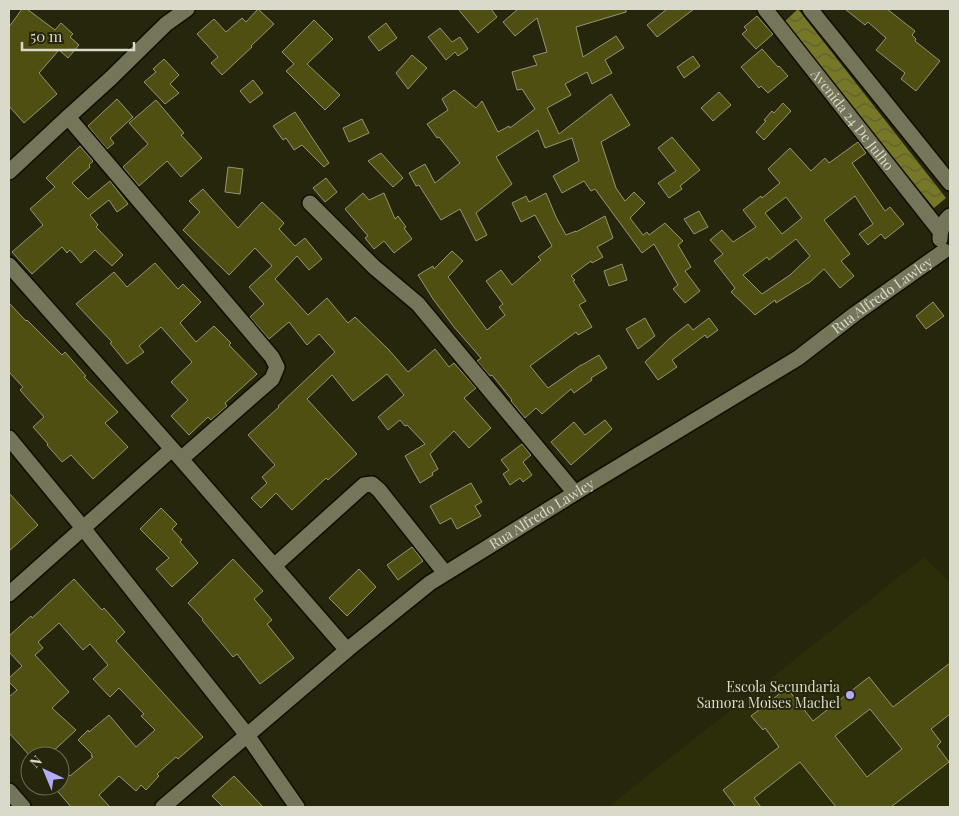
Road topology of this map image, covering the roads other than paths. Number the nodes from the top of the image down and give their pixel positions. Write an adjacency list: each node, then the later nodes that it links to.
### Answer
1 (187, 9): 4 (street)
2 (765, 9): 9 (street, Avenida 24 De Julho)
3 (810, 9): 6 (street)
4 (68, 117): 5 (street); 13 (street)
5 (9, 172)
6 (950, 183)
7 (310, 203): 14 (street)
8 (950, 216): 9 (street)
9 (940, 230): 10 (street)
10 (947, 254): 14 (street, Rua Alfredo Lawley)
11 (9, 265): 13 (street)
12 (9, 438): 15 (street)
13 (177, 454): 15 (street); 16 (street)
14 (575, 493): 17 (street, Rua Alfredo Lawley)
15 (84, 528): 18 (street); 20 (street)
16 (274, 566): 17 (street); 19 (street)
17 (445, 573): 19 (street, Rua Alfredo Lawley)
18 (9, 594)
19 (347, 650): 20 (street, Rua Alfredo Lawley)
20 (247, 735): 23 (street, Rua Alfredo Lawley); 24 (street)
21 (9, 791): 22 (street)
22 (23, 807)
23 (163, 807)
24 (297, 807)

